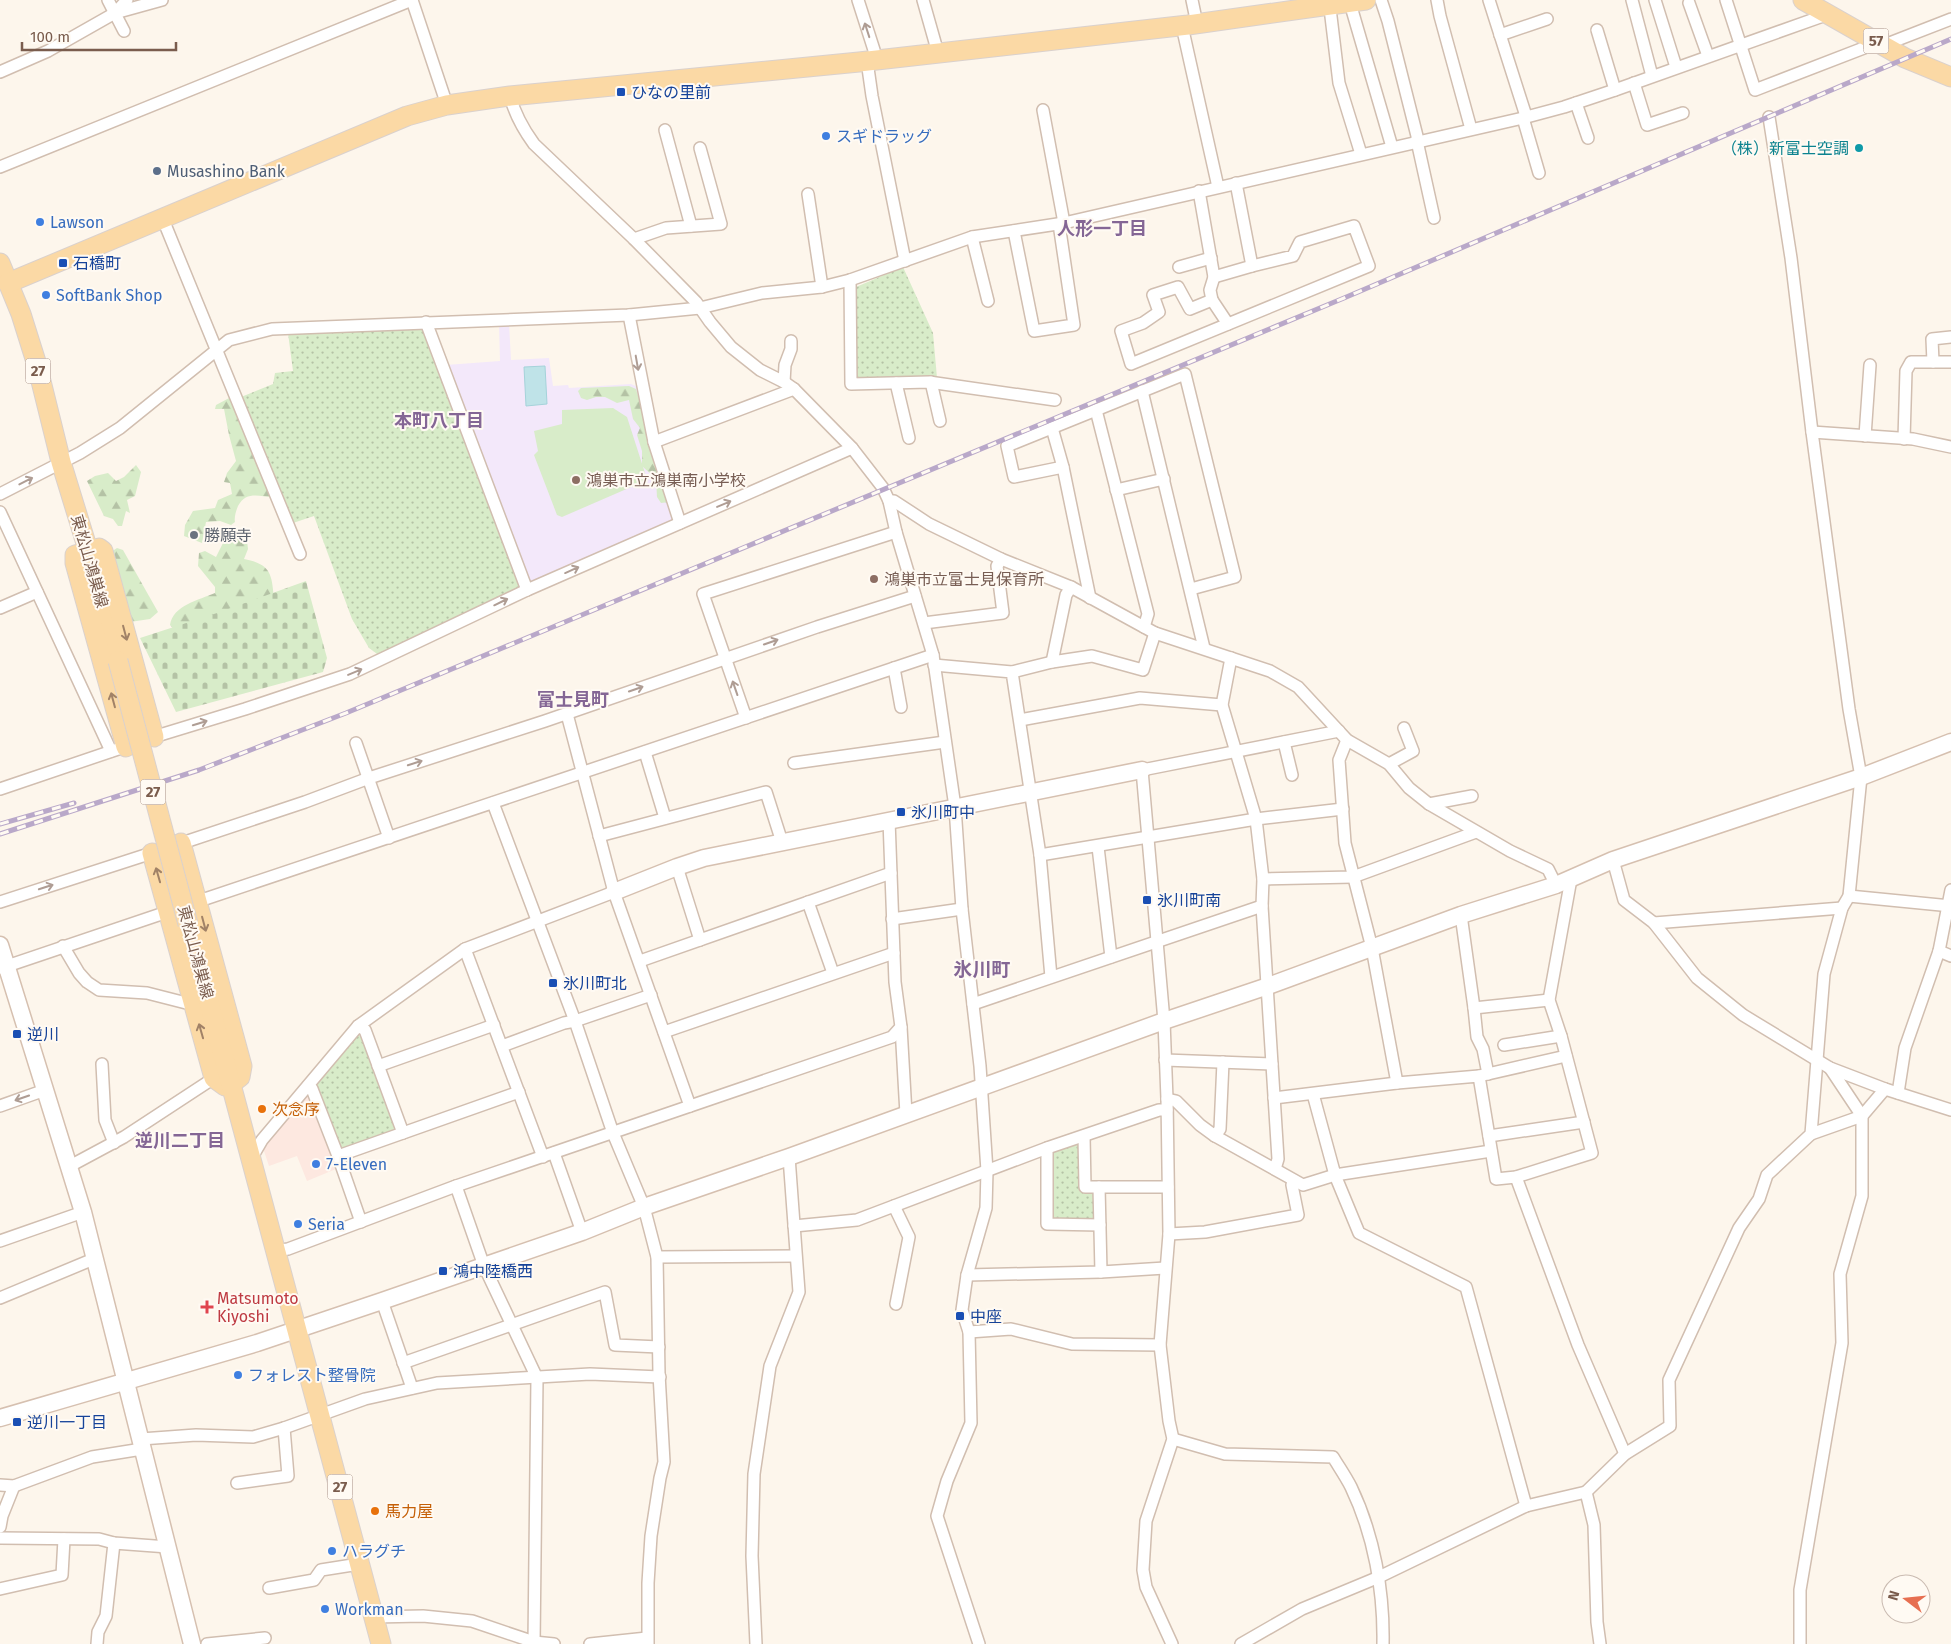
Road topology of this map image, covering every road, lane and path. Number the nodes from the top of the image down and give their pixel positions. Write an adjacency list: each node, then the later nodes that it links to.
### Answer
1 (108, 0): 18 (street)
2 (127, 0): 18 (street)
3 (162, 0): 18 (street)
4 (412, 0): 39 (street); 51 (street)
5 (858, 0): 30 (street, one-way to 5)
6 (924, 0): 28 (street)
7 (1192, 0): 22 (street)
8 (1381, 0): 47 (street)
9 (1437, 0): 44 (street)
10 (1489, 0): 25 (street)
11 (1632, 0): 33 (street)
12 (1655, 0): 31 (street)
13 (1726, 0): 27 (street)
14 (1803, 0): 19 (main road, 57)
15 (1358, 1): 16 (main road); 48 (street)
16 (1330, 3): 22 (main road); 50 (street)
17 (1689, 3): 29 (street)
18 (115, 13): 24 (street); 32 (street)
19 (1825, 13): 26 (main road, 57); 27 (street)
20 (1547, 20): 25 (street)
21 (1951, 20): 26 (street)
22 (1190, 25): 28 (main road); 54 (street)
23 (1597, 30): 36 (street)
24 (124, 31)
25 (1500, 35): 42 (street)
26 (1881, 44): 27 (street); 34 (main road, 57)
27 (1740, 46): 29 (street)
28 (938, 53): 30 (main road)
29 (1708, 56): 31 (street)
30 (871, 60): 37 (main road); 65 (street)
31 (1676, 67): 33 (street)
32 (0, 72)
33 (1652, 76): 35 (street)
34 (1951, 76)
35 (1634, 83): 36 (street); 41 (street)
36 (1614, 90): 38 (street)
37 (510, 96): 39 (main road); 63 (street)
38 (1576, 103): 42 (street); 46 (street)
39 (447, 106): 57 (main road)
40 (1043, 110): 59 (street)
41 (1683, 113)
42 (1525, 117): 44 (street); 52 (street)
43 (1769, 117): 94 (street)
44 (1472, 129): 47 (street)
45 (665, 130): 60 (street)
46 (1588, 138)
47 (1417, 142): 48 (street); 58 (street)
48 (1392, 147): 50 (street)
49 (700, 148): 60 (street)
50 (1361, 154): 53 (street)
51 (0, 167)
52 (1539, 173)
53 (1236, 183): 54 (street); 67 (street)
54 (1218, 187): 55 (street)
55 (1199, 191): 59 (street); 64 (street)
56 (808, 194): 72 (street)
57 (162, 217): 71 (main road); 81 (street)
58 (1434, 218)
59 (1061, 223): 61 (street); 61 (street)
60 (691, 226): 63 (street)
61 (1014, 231): 62 (street)
62 (972, 237): 65 (street); 74 (street)
63 (634, 239): 75 (street)
64 (1211, 258): 68 (street); 69 (street)
65 (905, 261): 70 (street)
66 (0, 263): 71 (main road, 東松山鴻巣線 / 27)
67 (1252, 266): 69 (street); 78 (street)
68 (1179, 267)
69 (1214, 278): 73 (street)
70 (850, 280): 72 (street); 87 (street)
71 (4, 284): 101 (main road, 東松山鴻巣線 / 27)
72 (822, 287): 75 (street)
73 (1212, 300): 78 (street); 78 (street)
74 (988, 301)
75 (700, 308): 76 (street); 85 (street)
76 (628, 315): 77 (street); 98 (street, one-way to 98)
77 (426, 322): 81 (street); 115 (street)
78 (1228, 324)
79 (1951, 337): 82 (street)
80 (791, 341): 85 (street)
81 (217, 349): 101 (street); 111 (street)
82 (1933, 362): 83 (street); 97 (street)
83 (1951, 362)
84 (1870, 365): 95 (street)
85 (784, 382): 88 (street)
86 (931, 382): 87 (street); 90 (street); 92 (street)
87 (896, 383): 96 (street)
88 (794, 389): 98 (street); 100 (street)
89 (1142, 391): 91 (street); 103 (street); 114 (street)
90 (1055, 400)
91 (1096, 410): 93 (street); 104 (street)
92 (940, 421)
93 (1052, 428): 102 (street); 102 (street)
94 (1812, 432): 95 (street); 151 (street)
95 (1865, 436): 97 (street)
96 (909, 438)
97 (1904, 439): 99 (street)
98 (654, 442): 108 (street)
99 (1951, 447)
100 (852, 448): 106 (street); 108 (street, one-way to 100)
101 (61, 462): 105 (street, one-way to 101); 110 (main road, 東松山鴻巣線 / 27)
102 (1063, 467): 118 (street)
103 (1164, 478): 104 (street); 114 (street)
104 (1116, 490): 121 (street)
105 (0, 494)
106 (889, 500): 109 (street); 112 (street)
107 (0, 512): 116 (street)
108 (680, 523): 115 (street, one-way to 108)
109 (896, 532): 117 (street); 124 (street)
110 (88, 550): 137 (main road, one-way to 137); 143 (main road, one-way to 110); 231 (main road, 東松山鴻巣線 / 27, bridge)
111 (300, 554)
112 (1001, 559): 113 (street); 120 (street)
113 (1071, 587): 118 (street); 127 (street)
114 (1190, 589): 123 (street)
115 (527, 590): 137 (street, one-way to 115)
116 (37, 592): 119 (street); 143 (street)
117 (916, 596): 120 (street); 124 (street, one-way to 117)
118 (1090, 598): 121 (street)
119 (0, 608)
120 (924, 623): 126 (street)
121 (1144, 627): 122 (street)
122 (1154, 633): 123 (street); 127 (street)
123 (1204, 648): 125 (street)
124 (725, 658): 132 (street, one-way to 124); 133 (street, one-way to 124)
125 (1231, 658): 130 (street); 136 (street)
126 (934, 660): 128 (street); 129 (street); 139 (street)
127 (1052, 662): 129 (street)
128 (894, 668): 131 (street); 133 (street)
129 (1012, 672): 134 (street)
130 (1222, 705): 134 (street); 145 (street)
131 (900, 707)
132 (567, 714): 149 (street); 152 (street, one-way to 132)
133 (746, 718): 144 (street)
134 (1020, 720): 154 (street)
135 (1404, 728): 147 (street)
136 (1338, 731): 138 (street); 140 (street)
137 (154, 737): 143 (street)
138 (1348, 740): 147 (street); 159 (street)
139 (945, 742): 146 (street); 158 (street)
140 (1284, 742): 145 (street); 150 (street)
141 (1951, 742): 151 (street)
142 (356, 743): 152 (street)
143 (119, 749): 153 (street)
144 (645, 752): 149 (street); 160 (street)
145 (1237, 752): 148 (street); 161 (street)
146 (794, 763)
147 (1389, 764): 157 (street)
148 (1142, 770): 154 (street); 165 (street)
149 (584, 773): 156 (street); 164 (street)
150 (1292, 775)
151 (1861, 777): 172 (street); 180 (street)
152 (369, 778): 166 (street); 168 (street)
153 (0, 789)
154 (1031, 792): 158 (street); 171 (street)
155 (1472, 796): 157 (street)
156 (493, 803): 166 (street); 191 (street)
157 (1429, 804): 163 (street)
158 (954, 808): 162 (street); 187 (street)
159 (1343, 809): 161 (street); 175 (street)
160 (665, 818): 164 (street); 167 (street)
161 (1256, 819): 165 (street); 176 (street)
162 (889, 820): 167 (street); 174 (street)
163 (1476, 832): 175 (street); 177 (street)
164 (599, 836): 179 (street)
165 (1148, 836): 169 (street); 194 (street)
166 (389, 838): 181 (street)
167 (782, 842): 173 (street)
168 (181, 843): 170 (street); 181 (main road)
169 (1098, 847): 171 (street); 201 (street)
170 (152, 853): 182 (street, one-way to 170); 188 (main road, one-way to 170)
171 (1040, 855): 206 (street)
172 (1613, 860): 177 (street); 192 (street)
173 (676, 867): 179 (street); 193 (street)
174 (892, 873): 183 (street); 190 (street)
175 (1353, 876): 176 (street); 197 (street)
176 (1263, 879): 184 (street)
177 (1563, 882): 189 (street); 209 (street)
178 (1951, 890): 185 (street)
179 (614, 892): 191 (street); 203 (street)
180 (1848, 896): 185 (street); 186 (street)
181 (198, 901): 188 (street); 231 (main road, one-way to 231)
182 (0, 902)
183 (808, 902): 193 (street); 205 (street)
184 (1262, 906): 194 (street); 207 (street)
185 (1949, 906): 199 (street)
186 (1842, 908): 192 (street); 225 (street)
187 (962, 909): 190 (street); 210 (street)
188 (169, 912): 196 (street); 211 (main road)
189 (1461, 915): 197 (street); 212 (street)
190 (892, 919): 200 (street)
191 (537, 922): 198 (street); 214 (street)
192 (1654, 923): 225 (street)
193 (700, 940): 203 (street)
194 (1157, 941): 201 (street); 213 (street)
195 (0, 945): 204 (street)
196 (63, 946): 204 (street); 211 (street)
197 (1372, 948): 207 (street); 232 (street)
198 (465, 949): 215 (street); 216 (street)
199 (1939, 951): 202 (street); 238 (street)
200 (894, 953): 205 (street); 217 (street)
201 (1111, 956): 206 (street)
202 (1951, 956)
203 (640, 961): 208 (street)
204 (3, 968): 236 (street)
205 (833, 974): 218 (street)
206 (1051, 977): 210 (street)
207 (1268, 986): 213 (street); 227 (street)
208 (652, 995): 214 (street); 218 (street)
209 (1549, 1000): 212 (street); 219 (street)
210 (974, 1004): 234 (street)
211 (194, 1006): 231 (main road, one-way to 211)
212 (1474, 1008): 230 (street)
213 (1164, 1021): 223 (street); 234 (street)
214 (575, 1022): 221 (street); 249 (street)
215 (494, 1025): 221 (street); 228 (street)
216 (358, 1026): 228 (street); 233 (street)
217 (901, 1027): 243 (street); 245 (street)
218 (664, 1032): 243 (street)
219 (1561, 1036): 220 (street); 222 (street)
220 (1504, 1045)
221 (502, 1046): 237 (street)
222 (1566, 1056): 230 (street); 247 (street)
223 (1165, 1060): 224 (street); 241 (street)
224 (1223, 1062): 227 (street); 252 (street)
225 (1818, 1062): 229 (street); 250 (street)
226 (102, 1064): 254 (street)
227 (1272, 1064): 240 (street)
228 (378, 1066): 248 (street)
229 (1830, 1068): 235 (street); 246 (street)
230 (1483, 1075): 232 (street); 253 (street)
231 (223, 1081): 254 (street); 261 (main road, 東松山鴻巣線 / 27)
232 (1397, 1083): 239 (street)
233 (308, 1086): 258 (street); 261 (street)
234 (981, 1087): 245 (street); 264 (street)
235 (1885, 1089): 238 (street); 246 (street)
236 (45, 1090): 242 (street, one-way to 242); 262 (street)
237 (519, 1092): 248 (street); 259 (street)
238 (1898, 1093): 244 (street)
239 (1313, 1094): 240 (street); 265 (street)
240 (1274, 1098): 263 (street)
241 (1167, 1104): 251 (street); 252 (street); 270 (street)
242 (0, 1106)
243 (690, 1106): 249 (street)
244 (1951, 1110)
245 (906, 1114): 260 (street)
246 (1862, 1116): 250 (street); 337 (street)
247 (1584, 1122): 253 (street); 266 (street)
248 (403, 1133): 258 (street)
249 (613, 1133): 257 (street); 272 (street)
250 (1811, 1134): 306 (street)
251 (1084, 1136): 255 (street); 269 (street)
252 (1215, 1136): 263 (street)
253 (1489, 1136): 256 (street)
254 (114, 1143): 262 (street)
255 (1047, 1148): 264 (street); 275 (street)
256 (1491, 1150): 265 (street); 266 (street)
257 (554, 1153): 259 (street); 277 (street)
258 (338, 1156): 274 (street)
259 (543, 1157): 268 (street)
260 (789, 1157): 272 (street); 276 (street)
261 (251, 1159): 280 (main road, 東松山鴻巣線 / 27)
262 (70, 1166): 273 (street)
263 (1275, 1169): 267 (street)
264 (987, 1171): 271 (street); 287 (street)
265 (1335, 1175): 267 (street); 311 (street)
266 (1516, 1176): 306 (street)
267 (1294, 1180): 278 (street)
268 (456, 1186): 274 (street); 284 (street)
269 (1100, 1187): 270 (street); 275 (street)
270 (1168, 1187): 278 (street)
271 (894, 1206): 276 (street); 290 (street)
272 (644, 1207): 277 (street); 282 (street)
273 (83, 1212): 279 (street); 283 (street)
274 (361, 1222): 280 (street)
275 (1100, 1225): 286 (street)
276 (794, 1226): 281 (street)
277 (582, 1232): 284 (street)
278 (1168, 1234): 285 (street)
279 (0, 1240)
280 (275, 1251): 292 (main road, 東松山鴻巣線 / 27)
281 (795, 1256): 282 (street); 331 (street)
282 (657, 1257): 295 (street)
283 (96, 1258): 288 (street); 299 (street)
284 (484, 1266): 289 (street); 291 (street)
285 (1165, 1268): 286 (street); 294 (street)
286 (1101, 1272): 287 (street)
287 (967, 1275): 293 (street)
288 (0, 1298)
289 (382, 1302): 292 (street); 296 (street)
290 (896, 1304)
291 (512, 1324): 295 (street); 296 (street); 298 (street)
292 (297, 1330): 299 (street); 301 (main road, 東松山鴻巣線 / 27)
293 (969, 1332): 294 (street); 332 (street)
294 (1160, 1345): 304 (street)
295 (659, 1347): 297 (street)
296 (403, 1362): 300 (street)
297 (660, 1377): 298 (street); 323 (street)
298 (536, 1378): 300 (street); 324 (street)
299 (126, 1382): 302 (street); 305 (street)
300 (412, 1388): 301 (street)
301 (321, 1416): 303 (street); 317 (main road, 東松山鴻巣線 / 27)
302 (0, 1418)
303 (284, 1428): 305 (street); 307 (street)
304 (1173, 1439): 318 (street); 333 (street)
305 (142, 1444): 309 (street); 316 (street)
306 (1625, 1454): 310 (street)
307 (237, 1483)
308 (0, 1485): 309 (street)
309 (14, 1486): 312 (street)
310 (1586, 1492): 311 (street); 336 (street)
311 (1526, 1506): 318 (street)
312 (0, 1527)
313 (0, 1538): 314 (street)
314 (64, 1538): 315 (street); 320 (street)
315 (114, 1543): 316 (street); 325 (street)
316 (168, 1547): 326 (street)
317 (360, 1564): 319 (street); 321 (main road, 東松山鴻巣線 / 27)
318 (1379, 1576): 334 (street); 335 (street)
319 (269, 1588)
320 (0, 1589)
321 (373, 1617): 324 (street); 328 (main road, 東松山鴻巣線 / 27)
322 (265, 1638): 327 (street)
323 (648, 1641): 330 (street)
324 (534, 1643): 329 (street)
325 (97, 1644)
326 (192, 1644)
327 (207, 1644)
328 (381, 1644)
329 (554, 1644)
330 (590, 1644)
331 (756, 1644)
332 (978, 1644)
333 (1172, 1644)
334 (1241, 1644)
335 (1383, 1644)
336 (1600, 1644)
337 (1800, 1644)

